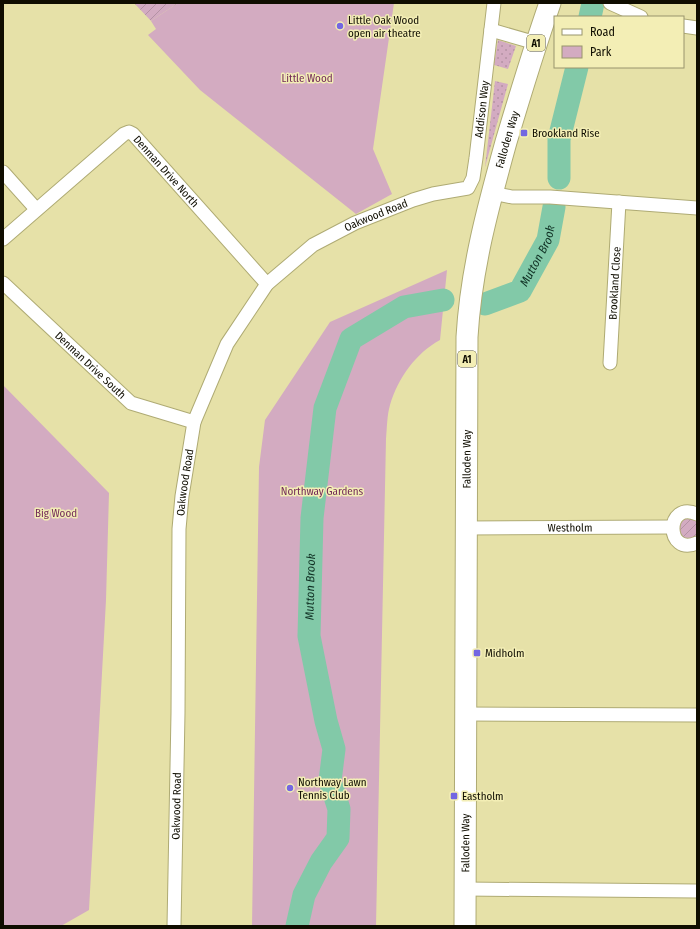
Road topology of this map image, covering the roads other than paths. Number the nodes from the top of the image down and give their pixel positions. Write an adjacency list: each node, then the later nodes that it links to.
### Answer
1 (494, 3): 7 (street, Addison Way)
2 (550, 3): 8 (highway, Falloden Way / A1)
3 (610, 3): 4 (street)
4 (639, 16)
5 (684, 26): 6 (street)
6 (697, 28)
7 (491, 30): 8 (street); 10 (street, Addison Way)
8 (536, 43): 11 (highway, Falloden Way / A1)
9 (3, 172): 14 (street)
10 (468, 188): 17 (street, Oakwood Road)
11 (492, 193): 12 (street); 21 (highway, Falloden Way / A1)
12 (619, 202): 13 (street); 18 (street, Brookland Close)
13 (697, 208)
14 (36, 209): 15 (street); 17 (street, Denman Drive North)
15 (3, 239)
16 (3, 283): 19 (street, Denman Drive South)
17 (266, 284): 19 (street, Oakwood Road)
18 (610, 363)
19 (194, 422): 28 (street, Oakwood Road)
20 (697, 514): 22 (street)
21 (467, 528): 22 (street, Westholm); 24 (highway, Falloden Way / A1)
22 (672, 528): 23 (street)
23 (697, 543)
24 (466, 714): 25 (street); 26 (highway, Falloden Way / A1)
25 (697, 715)
26 (465, 889): 27 (street); 29 (highway, Falloden Way / A1)
27 (697, 890)
28 (174, 926)
29 (465, 926)

